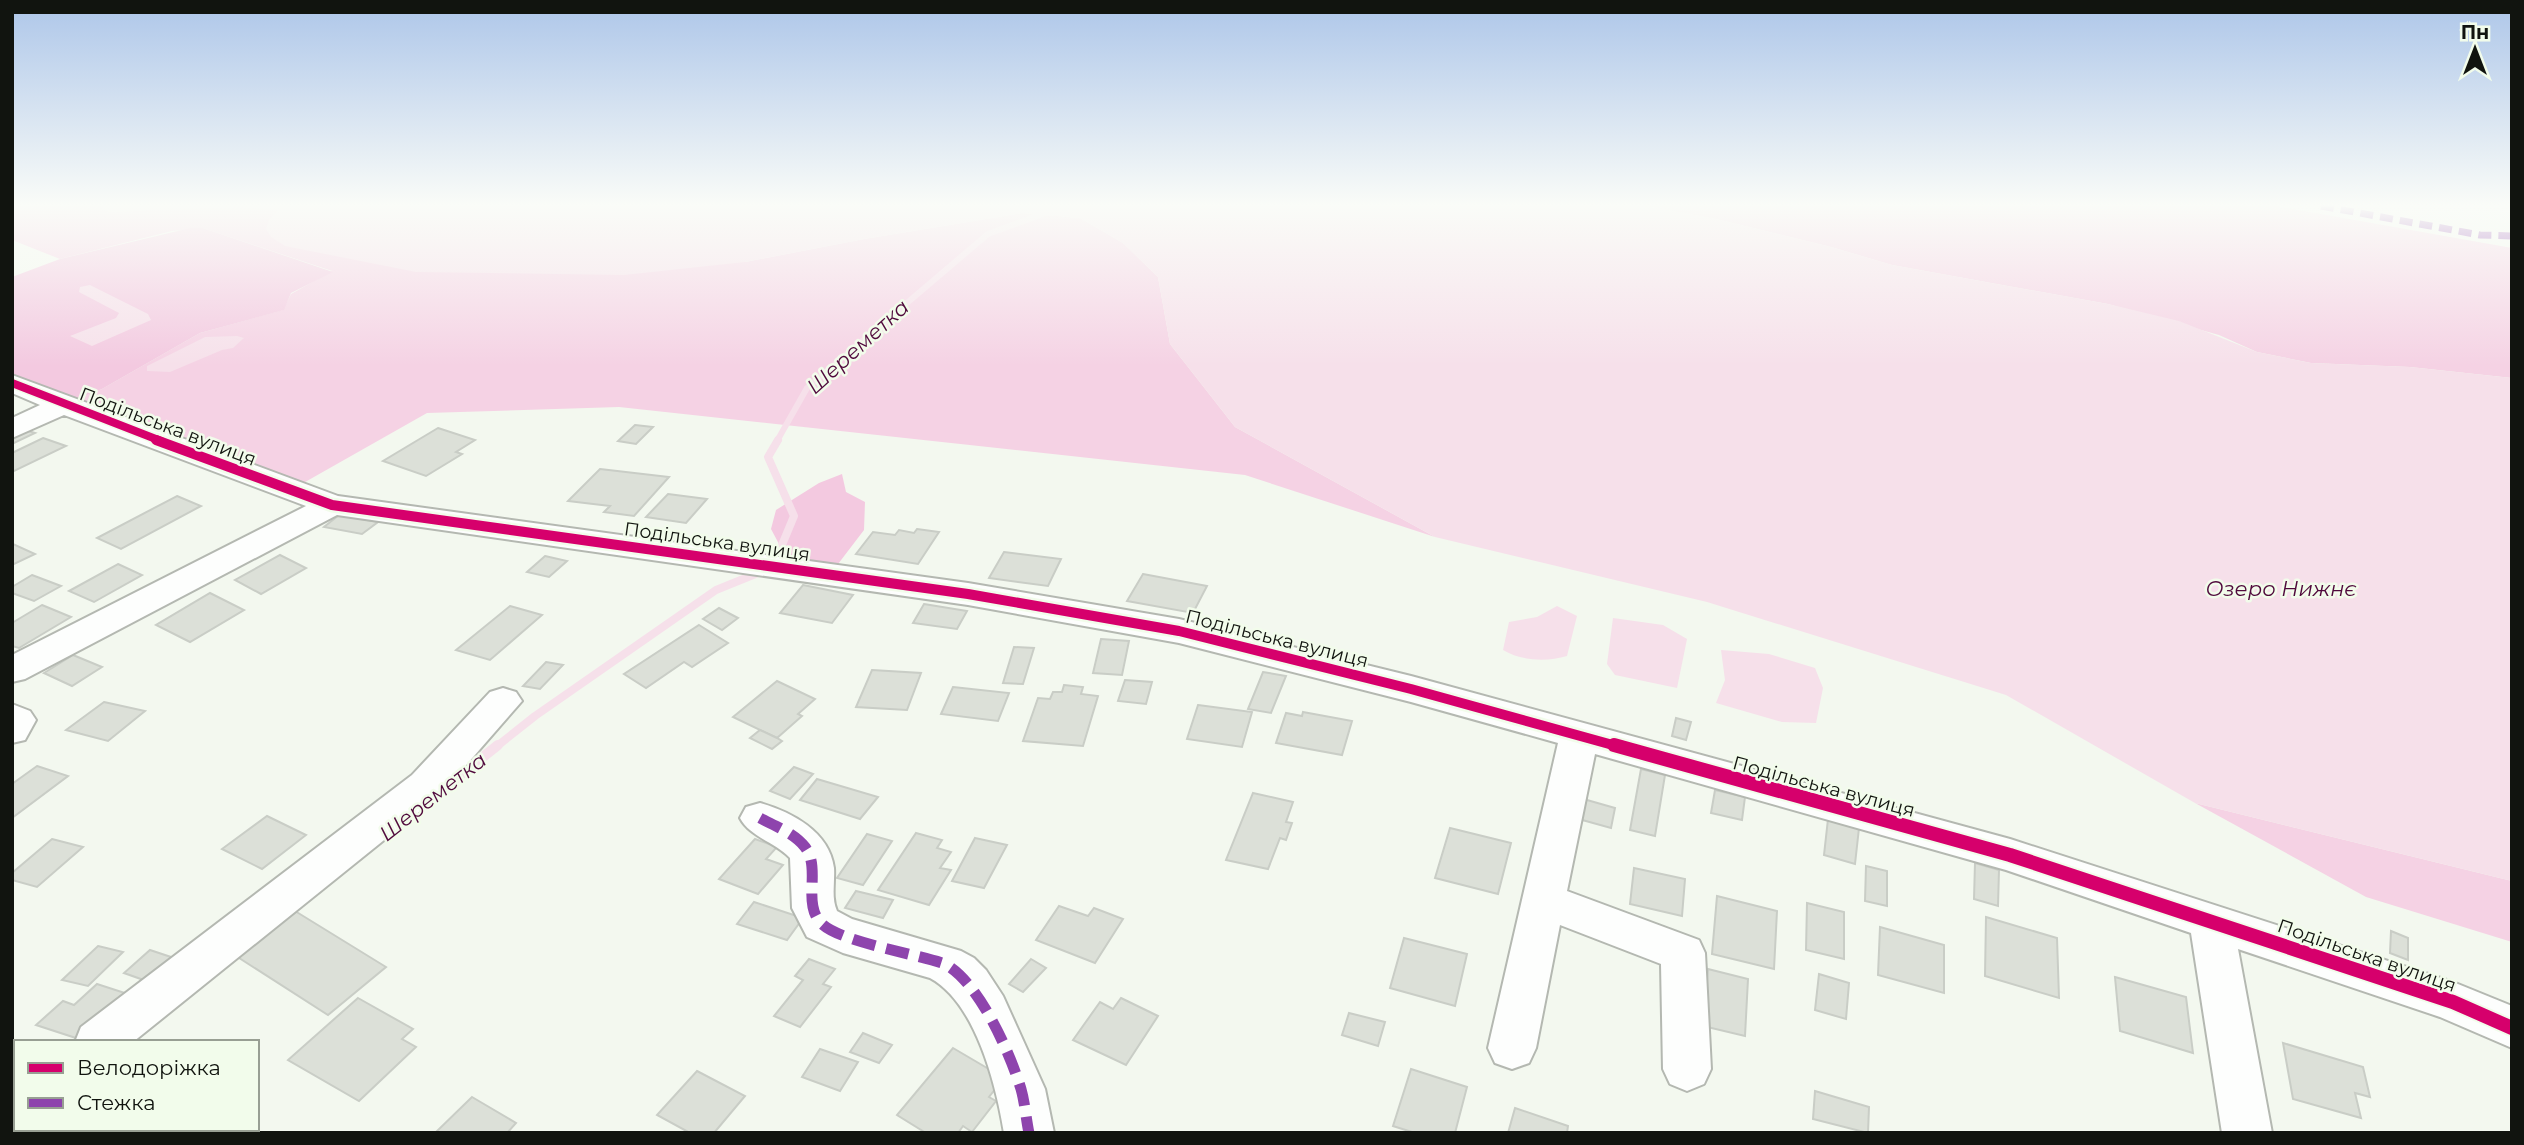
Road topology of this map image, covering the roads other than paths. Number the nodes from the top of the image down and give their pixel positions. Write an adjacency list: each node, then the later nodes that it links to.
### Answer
1 (12, 383): 2 (street, Подільська вулиця)
2 (63, 405): 3 (street); 4 (street, Подільська вулиця)
3 (12, 429)
4 (332, 505): 5 (street); 9 (street, Подільська вулиця)
5 (12, 670)
6 (503, 701): 14 (street)
7 (12, 717): 8 (street)
8 (12, 730)
9 (1579, 737): 11 (street); 12 (street, Подільська вулиця)
10 (760, 818): 17 (street)
11 (1544, 900): 15 (street); 16 (street)
12 (2211, 920): 13 (street, Подільська вулиця); 18 (street)
13 (2512, 1028)
14 (101, 1040)
15 (1513, 1048)
16 (1687, 1069)
17 (1029, 1133)
18 (2247, 1133)

